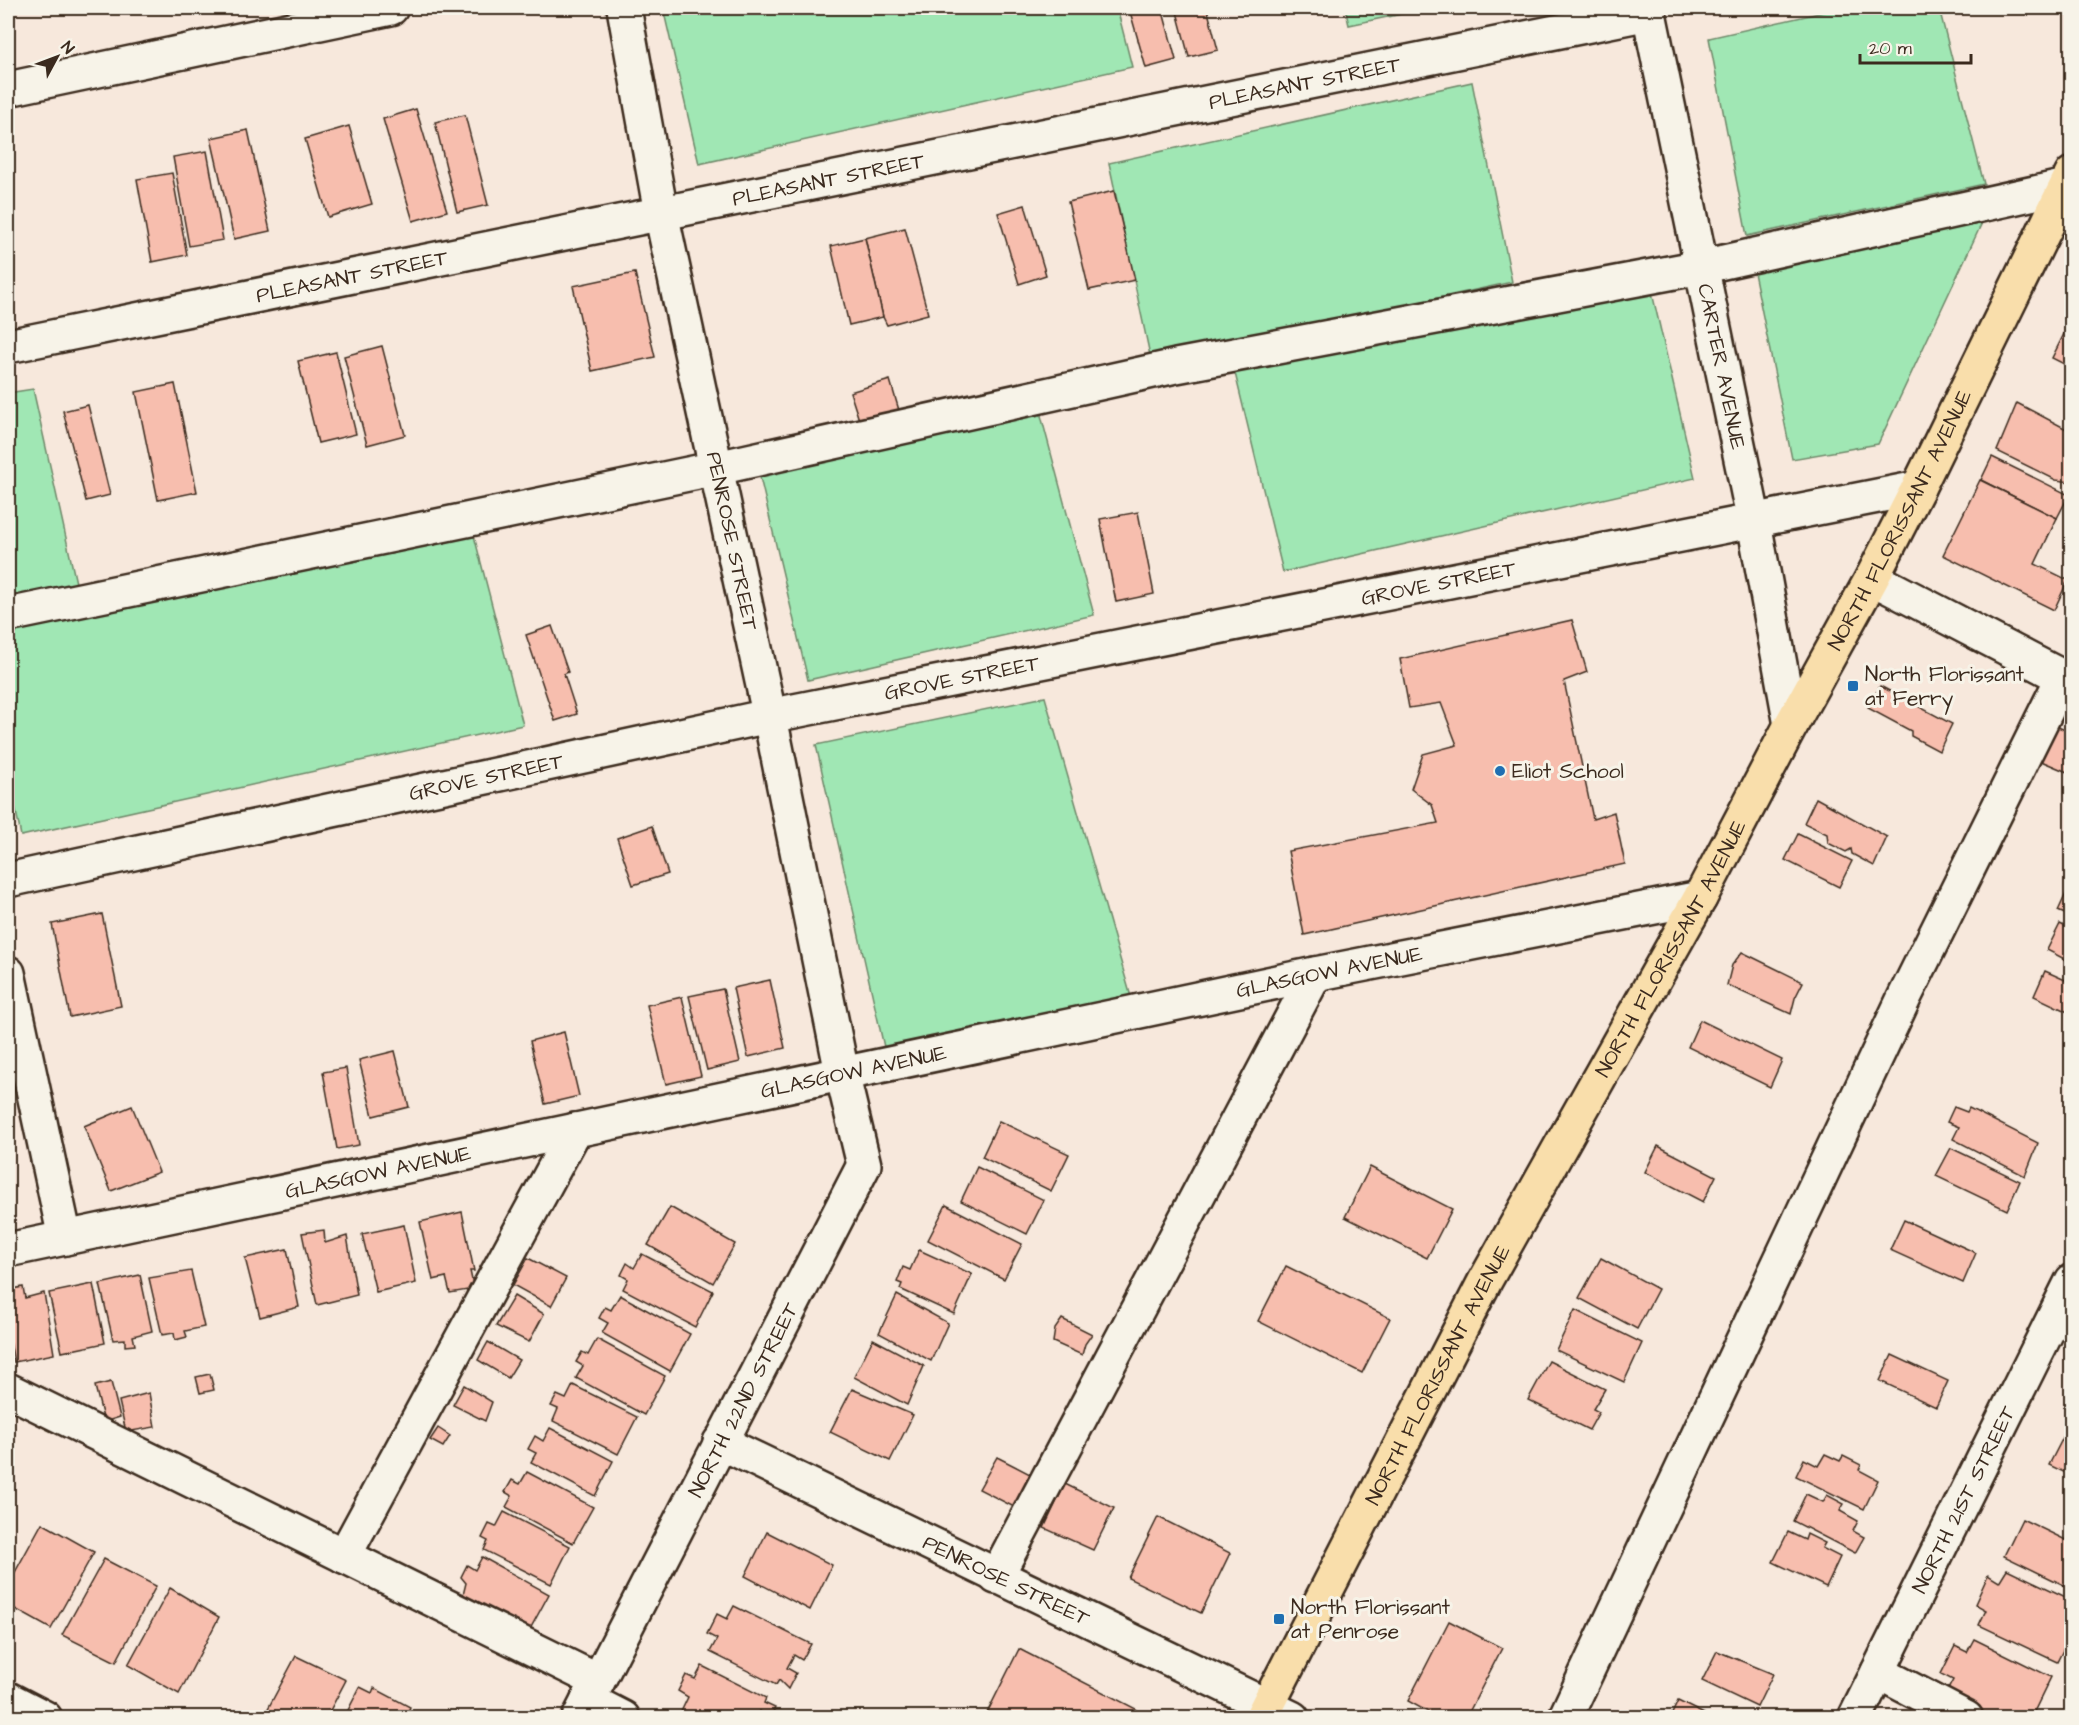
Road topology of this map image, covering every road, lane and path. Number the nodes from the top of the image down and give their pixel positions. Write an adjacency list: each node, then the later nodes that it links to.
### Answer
1 (391, 8): 4 (street)
2 (624, 8): 6 (street, PENROSE STREET)
3 (1649, 10): 6 (street, PLEASANT STREET); 7 (street, CARTER AVENUE)
4 (8, 89)
5 (2069, 180): 7 (street); 10 (main road, NORTH FLORISSANT AVENUE)
6 (662, 213): 8 (street, PLEASANT STREET); 9 (street, PENROSE STREET)
7 (1701, 267): 9 (street); 11 (street, CARTER AVENUE)
8 (8, 346)
9 (717, 468): 13 (street); 15 (street, PENROSE STREET)
10 (1918, 488): 11 (street, GROVE STREET); 12 (main road, NORTH FLORISSANT AVENUE)
11 (1754, 522): 15 (street, GROVE STREET); 16 (street, CARTER AVENUE)
12 (1872, 578): 14 (street); 16 (main road, NORTH FLORISSANT AVENUE)
13 (8, 615)
14 (2067, 679): 36 (street)
15 (769, 716): 17 (street, GROVE STREET); 21 (street, PENROSE STREET)
16 (1791, 725): 18 (main road, NORTH FLORISSANT AVENUE)
17 (8, 880)
18 (1700, 898): 20 (street, GLASGOW AVENUE); 33 (main road, NORTH FLORISSANT AVENUE)
19 (8, 973): 23 (street)
20 (1315, 974): 21 (street, GLASGOW AVENUE); 29 (street)
21 (842, 1073): 22 (street, GLASGOW AVENUE); 27 (street, NORTH 22ND STREET)
22 (575, 1130): 23 (street, GLASGOW AVENUE); 28 (street)
23 (65, 1238): 24 (street, GLASGOW AVENUE)
24 (8, 1250)
25 (2072, 1281): 30 (street, NORTH 21ST STREET)
26 (8, 1390): 28 (street)
27 (720, 1442): 29 (street, PENROSE STREET); 32 (street, NORTH 22ND STREET)
28 (344, 1556): 32 (street)
29 (996, 1577): 33 (street, PENROSE STREET)
30 (1878, 1672): 37 (street, NORTH 21ST STREET); 38 (street)
31 (8, 1699): 34 (street)
32 (588, 1699): 35 (street)
33 (1273, 1714)
34 (45, 1718)
35 (623, 1718)
36 (1565, 1718)
37 (1855, 1718)
38 (1966, 1718)

